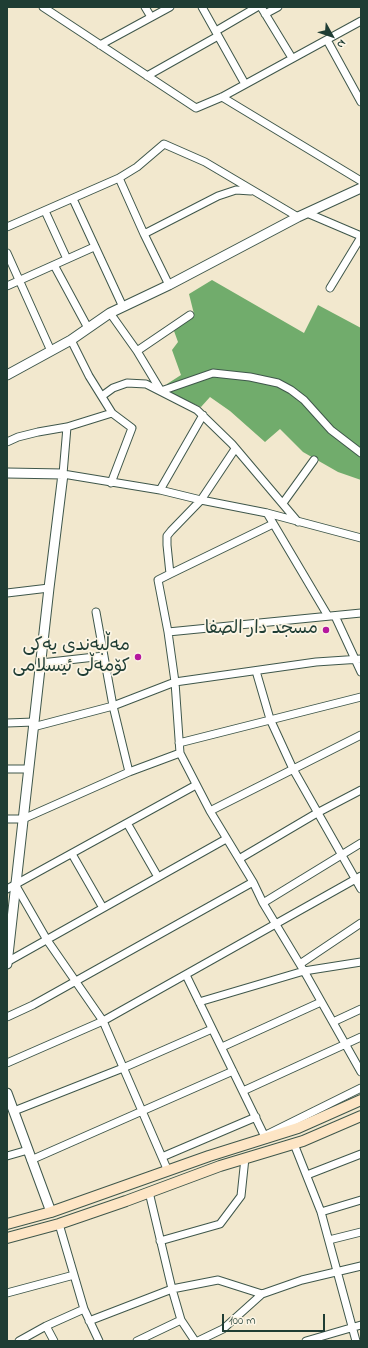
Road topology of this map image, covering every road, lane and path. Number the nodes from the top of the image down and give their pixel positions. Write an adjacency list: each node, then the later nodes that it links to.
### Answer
1 (58, 7): 8 (street)
2 (146, 7): 10 (street)
3 (170, 7): 10 (street)
4 (202, 7): 12 (street)
5 (256, 7): 12 (street)
6 (261, 7): 9 (street)
7 (278, 7): 9 (street)
8 (46, 9): 14 (street)
9 (265, 14): 15 (street)
10 (151, 17): 14 (street)
11 (361, 21): 13 (street)
12 (217, 34): 16 (street); 17 (street)
13 (327, 40): 15 (street); 19 (street)
14 (100, 45): 16 (street)
15 (292, 58): 17 (street)
16 (147, 76): 18 (street)
17 (245, 84): 18 (street)
18 (222, 97): 21 (street)
19 (361, 102)
20 (119, 178): 23 (street); 24 (street); 29 (street)
21 (361, 181)
22 (361, 188): 26 (street)
23 (254, 191): 27 (street); 29 (street)
24 (73, 199): 25 (street); 31 (street)
25 (45, 211): 28 (street); 33 (street)
26 (307, 213): 27 (street); 30 (street)
27 (298, 217): 36 (street)
28 (7, 227)
29 (144, 234): 36 (street)
30 (361, 236): 38 (street)
31 (94, 247): 33 (street); 39 (street)
32 (7, 253): 35 (street)
33 (67, 259): 34 (street)
34 (54, 265): 35 (street); 42 (street)
35 (19, 281): 37 (street); 44 (street)
36 (169, 285): 39 (street)
37 (7, 286)
38 (330, 288)
39 (124, 307): 40 (street)
40 (110, 313): 42 (street); 45 (street)
41 (190, 315): 45 (street)
42 (88, 328): 43 (street)
43 (71, 340): 44 (street); 48 (street)
44 (51, 351): 46 (street)
45 (137, 351): 47 (street)
46 (7, 375)
47 (161, 391): 48 (street); 50 (street); 54 (street)
48 (102, 396): 49 (street)
49 (112, 413): 51 (street); 58 (street)
50 (203, 415): 53 (street); 59 (street)
51 (67, 427): 52 (street); 57 (street)
52 (7, 442)
53 (235, 449): 60 (street); 61 (street)
54 (361, 453)
55 (314, 460): 61 (street)
56 (7, 473): 57 (street)
57 (63, 474): 58 (street); 67 (street)
58 (111, 483): 59 (street)
59 (160, 490): 60 (street)
60 (201, 500): 62 (street); 66 (street)
61 (283, 503): 63 (street)
62 (267, 513): 63 (street); 64 (street)
63 (298, 522): 65 (street)
64 (273, 524): 66 (street); 71 (street)
65 (361, 538)
66 (170, 574): 72 (street)
67 (49, 588): 68 (street); 75 (street)
68 (7, 593)
69 (96, 612): 73 (street)
70 (361, 613): 71 (street)
71 (331, 616): 72 (street); 74 (street)
72 (168, 632): 78 (street)
73 (104, 656): 75 (street); 80 (street)
74 (359, 660): 76 (street); 77 (street)
75 (41, 663): 83 (street)
76 (256, 671): 78 (street); 81 (street)
77 (361, 672)
78 (175, 682): 80 (street); 85 (street)
79 (361, 696): 81 (street)
80 (113, 706): 83 (street); 90 (street)
81 (270, 719): 85 (street); 89 (street)
82 (7, 723): 83 (street)
83 (34, 725): 88 (street)
84 (361, 735): 89 (street)
85 (180, 743): 86 (street)
86 (180, 753): 90 (street); 91 (street)
87 (7, 768): 88 (street)
88 (29, 769): 96 (street)
89 (293, 769): 93 (street); 94 (street)
90 (129, 772): 96 (street)
91 (196, 785): 93 (street); 97 (street)
92 (361, 790): 94 (street)
93 (210, 810): 98 (street)
94 (317, 812): 101 (street); 102 (street)
95 (7, 819): 96 (street)
96 (23, 819): 106 (street)
97 (127, 823): 100 (street); 103 (street)
98 (226, 838): 102 (street); 103 (street)
99 (361, 843): 101 (street)
100 (72, 854): 106 (street); 109 (street)
101 (341, 855): 104 (street); 108 (street)
102 (239, 859): 105 (street)
103 (158, 877): 109 (street)
104 (358, 877): 107 (street); 111 (street)
105 (253, 882): 108 (street); 118 (street)
106 (11, 888): 112 (street); 113 (street)
107 (361, 889)
108 (263, 903): 111 (street)
109 (103, 908): 112 (street)
110 (361, 923): 115 (street)
111 (276, 924): 115 (street); 117 (street)
112 (47, 940): 113 (street); 118 (street)
113 (7, 958)
114 (361, 962): 116 (street)
115 (300, 964): 116 (street)
116 (304, 971): 119 (street); 120 (street)
117 (186, 975): 119 (street); 123 (street)
118 (76, 981): 122 (street); 123 (street)
119 (199, 1002): 125 (street)
120 (322, 1002): 124 (street); 128 (street)
121 (361, 1009): 124 (street)
122 (7, 1017)
123 (103, 1021): 129 (street); 130 (street)
124 (333, 1022): 127 (street)
125 (212, 1029): 128 (street); 130 (street)
126 (361, 1037): 127 (street)
127 (345, 1045): 132 (street); 134 (street)
128 (222, 1048): 131 (street)
129 (7, 1063)
130 (123, 1068): 137 (street); 138 (street)
131 (233, 1071): 134 (street); 138 (street)
132 (361, 1072)
133 (361, 1088): 141 (street)
134 (243, 1092): 140 (street)
135 (8, 1099): 137 (street)
136 (361, 1100): 141 (main road)
137 (14, 1111): 143 (street)
138 (142, 1112): 146 (street); 148 (street)
139 (361, 1116): 142 (main road)
140 (256, 1117): 141 (street); 146 (street)
141 (266, 1137): 149 (main road)
142 (294, 1144): 147 (main road); 150 (street)
143 (28, 1150): 145 (street); 148 (street)
144 (361, 1154): 150 (street)
145 (7, 1156)
146 (162, 1157): 149 (street)
147 (245, 1158): 152 (main road); 162 (street)
148 (32, 1160): 155 (street)
149 (168, 1171): 151 (main road)
150 (307, 1175): 156 (street)
151 (132, 1184): 153 (main road); 155 (main road)
152 (149, 1192): 153 (main road); 162 (street)
153 (137, 1197): 158 (main road)
154 (361, 1200): 156 (street)
155 (51, 1212): 157 (main road)
156 (321, 1212): 161 (street)
157 (7, 1224)
158 (59, 1224): 160 (main road); 165 (street)
159 (361, 1232): 161 (street)
160 (7, 1238)
161 (329, 1240): 164 (street)
162 (160, 1241): 166 (street)
163 (361, 1266): 164 (street)
164 (337, 1271): 168 (street); 174 (street)
165 (74, 1274): 167 (street); 169 (street)
166 (172, 1289): 168 (street); 170 (street); 171 (street)
167 (7, 1293)
168 (262, 1294): 180 (street)
169 (84, 1309): 171 (street); 173 (street)
170 (182, 1320): 178 (street); 179 (street)
171 (89, 1321): 177 (street)
172 (361, 1324): 174 (street)
173 (46, 1326): 175 (street); 176 (street)
174 (352, 1326): 181 (street); 182 (street)
175 (19, 1341)
176 (54, 1341)
177 (99, 1341)
178 (137, 1341)
179 (195, 1341)
180 (198, 1341)
181 (306, 1341)
182 (356, 1341)

